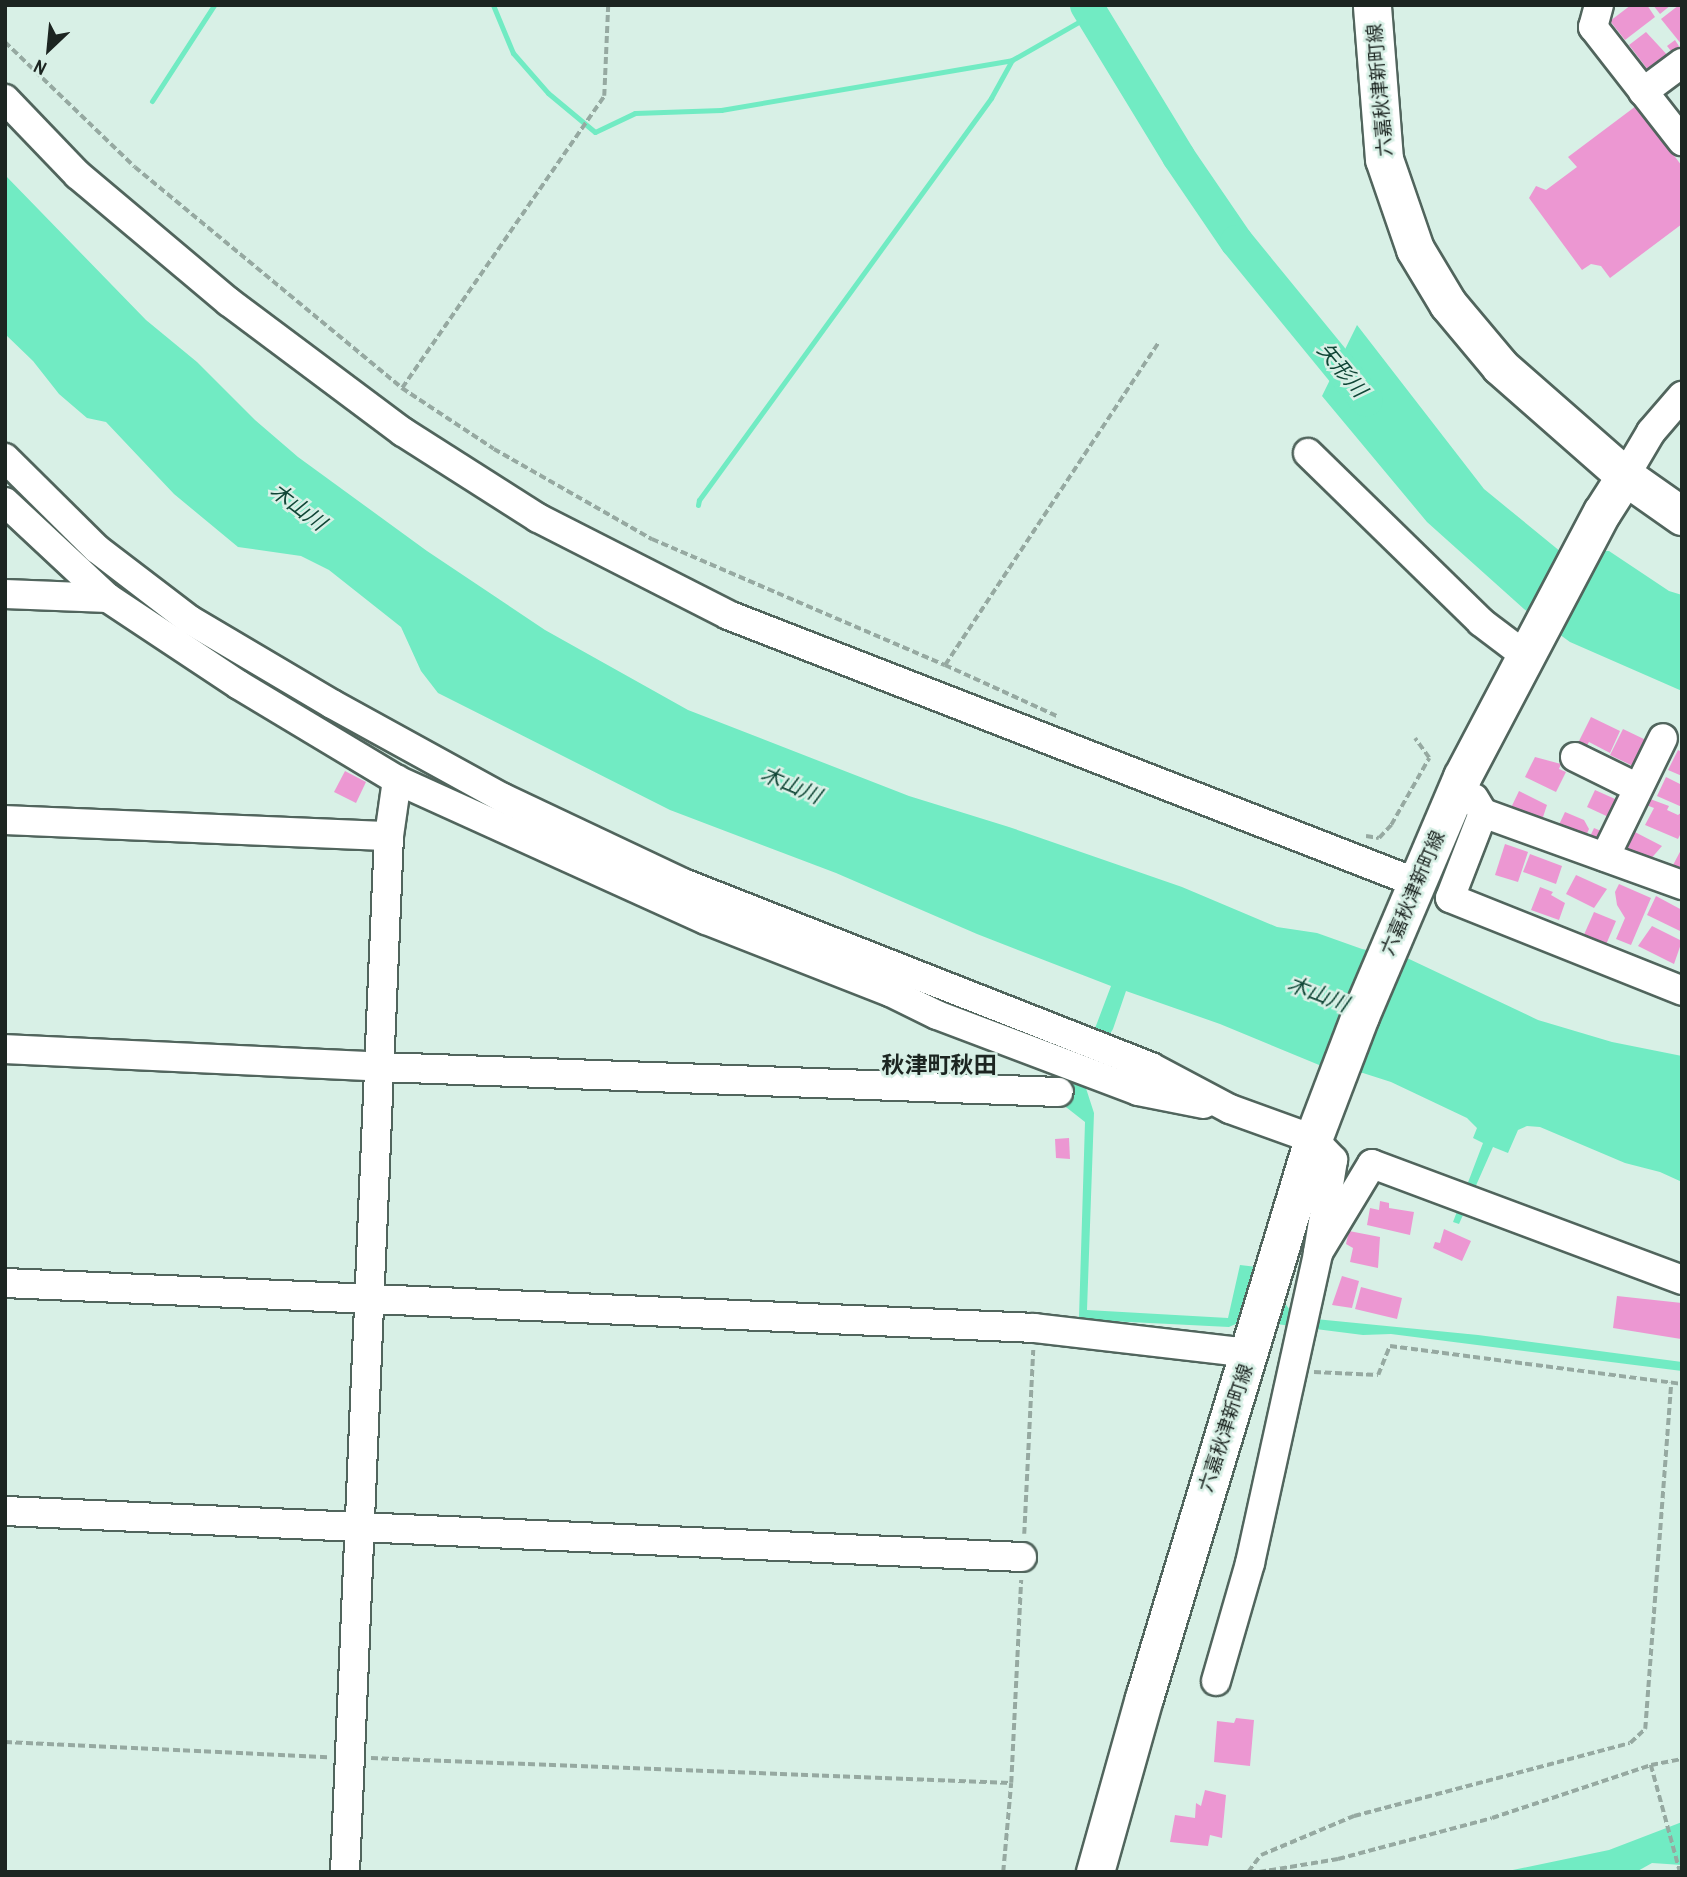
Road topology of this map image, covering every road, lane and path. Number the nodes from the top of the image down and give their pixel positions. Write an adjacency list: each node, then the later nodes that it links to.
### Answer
1 (608, 5): 10 (path)
2 (1372, 5): 14 (main road, 六嘉秋津新町線)
3 (1599, 5): 6 (street)
4 (5, 42): 10 (path)
5 (1682, 63): 6 (street)
6 (1643, 92): 8 (street)
7 (5, 99): 33 (street)
8 (1682, 141)
9 (1158, 343): 20 (path)
10 (402, 388): 20 (path)
11 (1682, 396): 14 (street)
12 (1308, 453): 19 (street)
13 (5, 458): 39 (street)
14 (1625, 476): 16 (main road); 19 (main road, 六嘉秋津新町線)
15 (5, 502): 18 (street)
16 (1682, 516)
17 (5, 594): 18 (street)
18 (108, 598): 26 (street)
19 (1525, 656): 25 (main road, 六嘉秋津新町線)
20 (945, 665): 21 (path)
21 (1062, 718)
22 (1663, 738): 27 (street)
23 (1415, 739): 30 (path)
24 (1575, 757): 27 (street)
25 (1462, 778): 28 (street); 33 (main road, 六嘉秋津新町線)
26 (397, 780): 31 (street); 39 (street)
27 (1638, 788): 32 (street)
28 (1483, 813): 32 (street); 35 (street)
29 (5, 820): 31 (street)
30 (1354, 832)
31 (389, 836): 37 (street)
32 (1605, 857): 34 (street)
33 (1417, 883): 40 (main road, 六嘉秋津新町線)
34 (1682, 886)
35 (1682, 991)
36 (5, 1049): 37 (street)
37 (380, 1067): 38 (street); 44 (street)
38 (1059, 1092)
39 (1230, 1109): 40 (street)
40 (1312, 1139): 41 (street); 46 (main road, 六嘉秋津新町線)
41 (1318, 1253): 42 (street); 47 (street)
42 (1682, 1280)
43 (5, 1283): 44 (street)
44 (371, 1297): 45 (street); 51 (street)
45 (1034, 1328): 46 (street); 52 (path)
46 (1250, 1353): 61 (main road, 六嘉秋津新町線)
47 (1294, 1371): 48 (path); 53 (street)
48 (1671, 1383): 49 (path); 62 (path)
49 (1682, 1384)
50 (5, 1511): 51 (street)
51 (360, 1528): 52 (street); 55 (street)
52 (1023, 1557): 58 (path)
53 (1216, 1681)
54 (5, 1742): 55 (path)
55 (349, 1758): 58 (path); 59 (street)
56 (1682, 1759): 57 (path)
57 (1651, 1765): 63 (path); 64 (path)
58 (1011, 1783): 60 (path)
59 (345, 1872)
60 (1003, 1872)
61 (1095, 1872)
62 (1248, 1872)
63 (1259, 1872)
64 (1680, 1872)

